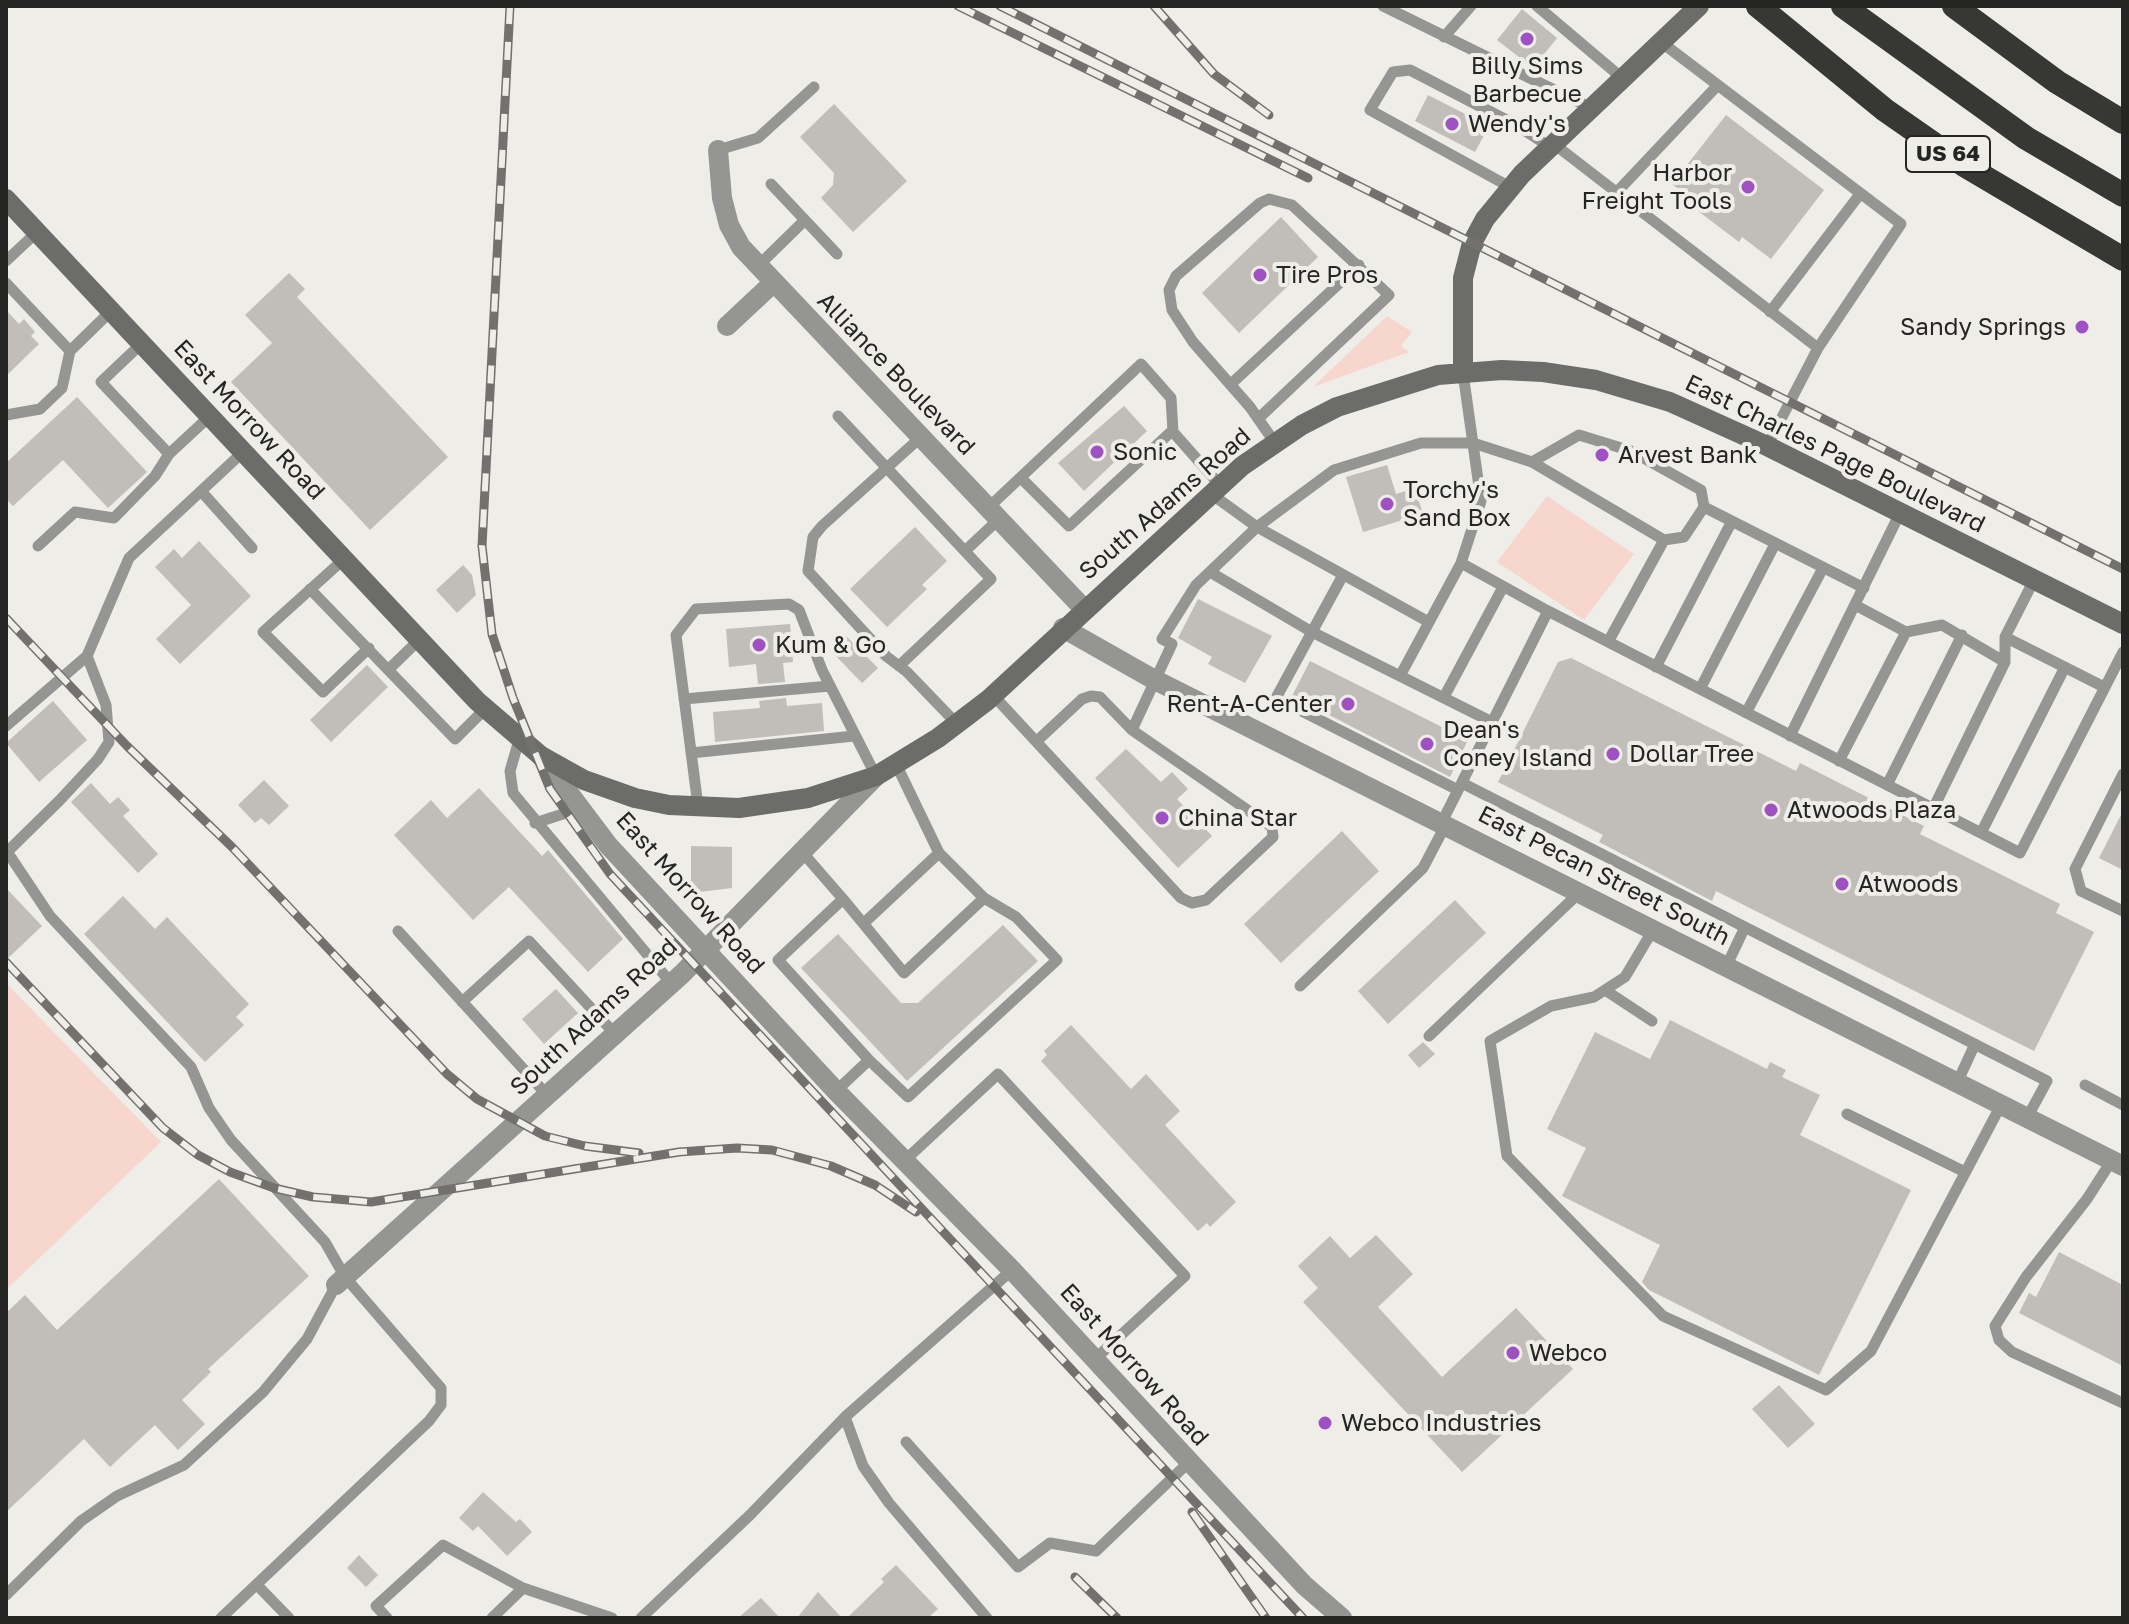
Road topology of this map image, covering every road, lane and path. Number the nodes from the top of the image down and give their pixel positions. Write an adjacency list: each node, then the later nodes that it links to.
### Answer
1 (1383, 6): 8 (lane)
2 (1471, 6): 8 (lane)
3 (1537, 6): 10 (lane)
4 (1699, 6): 9 (main road)
5 (1758, 6): 26 (highway, US 64)
6 (1843, 6): 21 (highway, US 64)
7 (1954, 6): 14 (highway)
8 (1444, 37): 13 (lane)
9 (1661, 42): 10 (main road); 12 (lane)
10 (1622, 78): 13 (main road)
11 (814, 87): 16 (lane)
12 (1716, 87): 19 (lane); 20 (lane)
13 (1591, 108): 15 (main road)
14 (2123, 122)
15 (1552, 146): 18 (main road); 18 (lane); 19 (lane)
16 (718, 150): 29 (street, Alliance Boulevard)
17 (771, 184): 23 (lane)
18 (1510, 187): 38 (main road)
19 (1616, 193): 33 (lane)
20 (1860, 194): 33 (lane); 36 (lane)
21 (2123, 195)
22 (7, 202): 24 (main road, East Morrow Road)
23 (805, 220): 25 (lane); 29 (lane)
24 (37, 232): 27 (lane); 32 (main road, East Morrow Road)
25 (837, 254)
26 (2123, 259)
27 (6, 261)
28 (1359, 265): 39 (lane); 39 (lane); 43 (lane)
29 (758, 266): 31 (street, Alliance Boulevard)
30 (6, 283): 37 (lane)
31 (773, 283): 34 (street); 45 (street, Alliance Boulevard)
32 (111, 311): 35 (main road, East Morrow Road); 37 (lane)
33 (1770, 312): 36 (lane)
34 (727, 326)
35 (141, 344): 41 (main road, East Morrow Road); 50 (lane)
36 (1818, 348): 48 (lane)
37 (70, 351): 40 (lane)
38 (1463, 373): 46 (main road, South Adams Road); 47 (lane); 48 (main road, East Charles Page Boulevard)
39 (1231, 384): 43 (lane)
40 (6, 415)
41 (210, 416): 49 (main road, East Morrow Road); 50 (lane)
42 (838, 416): 52 (lane)
43 (1259, 418): 46 (lane)
44 (1173, 430): 53 (lane); 53 (lane); 54 (lane)
45 (921, 437): 52 (lane); 58 (street, Alliance Boulevard)
46 (1275, 443): 54 (main road, South Adams Road)
47 (1473, 443): 51 (lane); 60 (lane); 67 (lane)
48 (1767, 446): 57 (main road, East Charles Page Boulevard)
49 (243, 452): 55 (lane); 66 (main road, East Morrow Road)
50 (169, 454): 63 (lane)
51 (1532, 462): 56 (lane); 61 (lane)
52 (887, 468): 65 (lane); 91 (lane)
53 (1021, 478): 58 (lane)
54 (1215, 488): 60 (lane); 76 (main road, South Adams Road)
55 (201, 491): 64 (lane); 89 (lane)
56 (1704, 507): 59 (lane); 61 (lane)
57 (1900, 513): 71 (main road, East Charles Page Boulevard); 73 (lane)
58 (994, 514): 65 (lane); 76 (street, Alliance Boulevard)
59 (1731, 523): 62 (lane); 92 (lane)
60 (1257, 527): 69 (lane); 70 (lane)
61 (1664, 540): 86 (lane)
62 (1775, 544): 68 (lane); 99 (lane)
63 (38, 546)
64 (252, 548)
65 (965, 551): 91 (lane)
66 (344, 559): 74 (lane); 85 (main road, East Morrow Road)
67 (1461, 563): 72 (lane); 78 (lane)
68 (1823, 568): 73 (lane); 104 (lane)
69 (1210, 572): 81 (lane); 96 (lane)
70 (1343, 575): 78 (lane); 81 (lane)
71 (2034, 580): 79 (main road, East Charles Page Boulevard); 84 (lane)
72 (1503, 587): 77 (lane); 101 (lane)
73 (1864, 588): 75 (lane)
74 (310, 589): 87 (lane); 87 (lane)
75 (1855, 605): 82 (lane); 110 (lane)
76 (1084, 609): 80 (main road, South Adams Road)
77 (1548, 611): 86 (lane); 105 (lane)
78 (1427, 621): 95 (lane)
79 (2123, 624)
80 (1063, 628): 96 (street, East Pecan Street South); 100 (main road, South Adams Road)
81 (1312, 632): 95 (lane); 120 (lane)
82 (1906, 632): 83 (lane); 115 (lane)
83 (1962, 635): 90 (lane); 119 (lane)
84 (2005, 637): 90 (lane); 93 (lane)
85 (419, 640): 94 (lane); 103 (main road, East Morrow Road)
86 (1608, 642): 92 (lane)
87 (369, 648): 94 (lane)
88 (2123, 652): 98 (lane)
89 (87, 656): 107 (lane); 127 (lane)
90 (2005, 662): 123 (lane)
91 (899, 666): 106 (lane)
92 (1656, 667): 99 (lane)
93 (2065, 667): 98 (lane); 126 (lane)
94 (389, 669): 103 (lane)
95 (1400, 676): 101 (lane)
96 (1153, 679): 108 (lane); 125 (street, East Pecan Street South)
97 (830, 686): 102 (lane); 102 (lane); 109 (lane)
98 (2104, 687): 126 (lane)
99 (1700, 689): 104 (lane)
100 (993, 695): 106 (main road, South Adams Road); 112 (lane)
101 (1444, 697): 105 (lane)
102 (684, 699): 113 (lane)
103 (485, 709): 111 (main road, East Morrow Road)
104 (1746, 713): 110 (lane)
105 (1492, 722): 120 (lane)
106 (958, 725): 116 (main road, South Adams Road)
107 (6, 726)
108 (1132, 730): 112 (lane); 112 (lane)
109 (854, 736): 113 (lane); 118 (lane)
110 (1790, 736): 115 (lane)
111 (519, 740): 114 (main road, East Morrow Road); 124 (lane)
112 (1038, 740)
113 (691, 753): 122 (lane)
114 (541, 756): 121 (street, East Morrow Road); 122 (main road, South Adams Road)
115 (1839, 761): 119 (lane)
116 (896, 764): 118 (main road, South Adams Road); 129 (lane)
117 (2123, 774): 133 (lane)
118 (876, 776): 122 (main road, South Adams Road); 128 (street, South Adams Road)
119 (1887, 785): 123 (lane)
120 (1460, 786): 125 (lane); 135 (lane)
121 (577, 804): 124 (lane); 138 (street, East Morrow Road)
122 (698, 806)
123 (1933, 809): 126 (lane)
124 (535, 823): 140 (lane)
125 (1443, 825): 130 (street, East Pecan Street South); 141 (lane)
126 (1981, 833)
127 (7, 851): 161 (lane)
128 (803, 853): 132 (lane); 138 (street, South Adams Road)
129 (939, 853): 131 (lane); 134 (lane)
130 (1579, 893): 136 (street, East Pecan Street South); 146 (lane)
131 (984, 898): 134 (lane); 148 (lane)
132 (843, 899): 134 (lane); 148 (lane)
133 (2123, 911)
134 (864, 923)
135 (1745, 927): 139 (lane); 147 (lane)
136 (1653, 930): 139 (street, East Pecan Street South); 142 (lane)
137 (398, 931): 143 (lane)
138 (706, 949): 140 (street, South Adams Road); 151 (street, East Morrow Road)
139 (1726, 967): 149 (street, East Pecan Street South)
140 (671, 983): 145 (street, South Adams Road)
141 (1300, 986)
142 (1605, 990): 144 (lane); 159 (lane)
143 (462, 1002): 145 (lane); 152 (lane)
144 (1652, 1021)
145 (615, 1034): 152 (street, South Adams Road)
146 (1429, 1036)
147 (1975, 1044): 149 (lane); 156 (lane)
148 (869, 1060): 151 (lane)
149 (1957, 1083): 153 (street, East Pecan Street South)
150 (2085, 1085): 154 (lane)
151 (836, 1091): 157 (street, East Morrow Road)
152 (547, 1095): 161 (street, South Adams Road)
153 (2001, 1105): 156 (street, East Pecan Street South); 159 (lane)
154 (2123, 1105)
155 (1847, 1114): 159 (lane)
156 (2027, 1118): 158 (street, East Pecan Street South)
157 (903, 1162): 160 (street, East Morrow Road); 162 (lane)
158 (2118, 1163): 163 (lane)
159 (1965, 1172)
160 (1012, 1270): 162 (street, East Morrow Road); 164 (lane)
161 (341, 1281): 167 (lane); 169 (lane)
162 (1095, 1359): 166 (street, East Morrow Road)
163 (2123, 1403)
164 (845, 1417): 175 (lane); 176 (lane)
165 (906, 1442): 166 (lane)
166 (1188, 1463): 177 (street, East Morrow Road)
167 (257, 1585): 170 (lane); 171 (lane)
168 (523, 1588): 172 (lane); 173 (lane); 174 (lane)
169 (6, 1595)
170 (221, 1618)
171 (289, 1618)
172 (387, 1618)
173 (492, 1618)
174 (612, 1618)
175 (641, 1618)
176 (987, 1618)
177 (1342, 1618)

